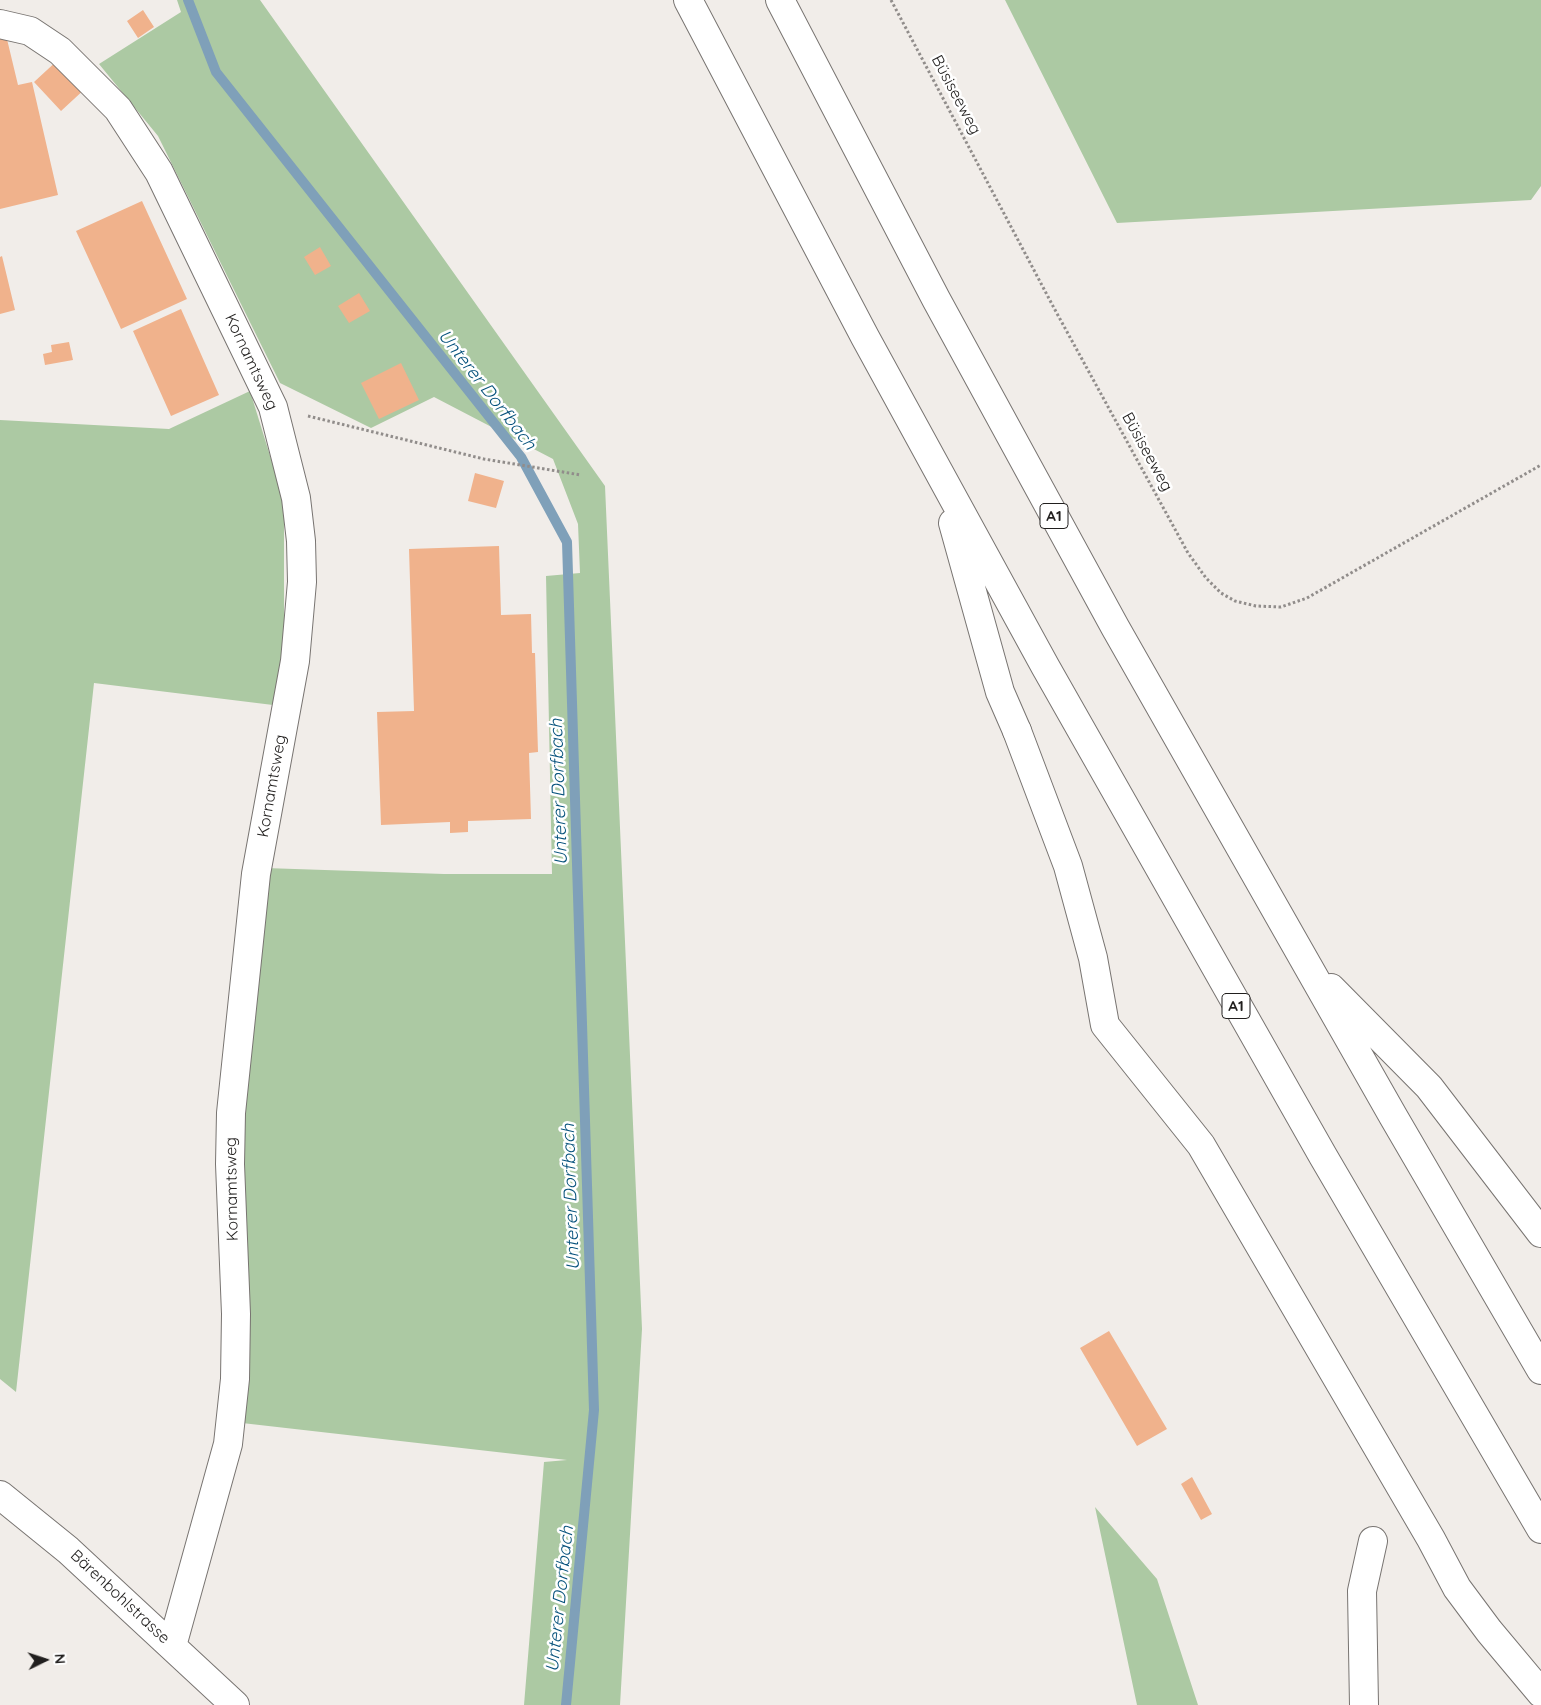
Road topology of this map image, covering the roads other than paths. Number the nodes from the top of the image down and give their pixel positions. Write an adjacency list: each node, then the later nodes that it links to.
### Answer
1 (688, 0): 4 (main road, A1)
2 (780, 0): 5 (main road, A1)
3 (0, 24): 11 (main road, Kornamtsweg)
4 (940, 478): 9 (main road, A1); 12 (main road)
5 (1304, 961): 6 (main road); 7 (main road, A1)
6 (1541, 1233)
7 (1541, 1370)
8 (0, 1495): 11 (main road, Bärenbohlstrasse)
9 (1541, 1529)
10 (1373, 1541): 14 (main road)
11 (172, 1646): 13 (main road, Bärenbohlstrasse)
12 (1541, 1693)
13 (235, 1705)
14 (1364, 1705)

